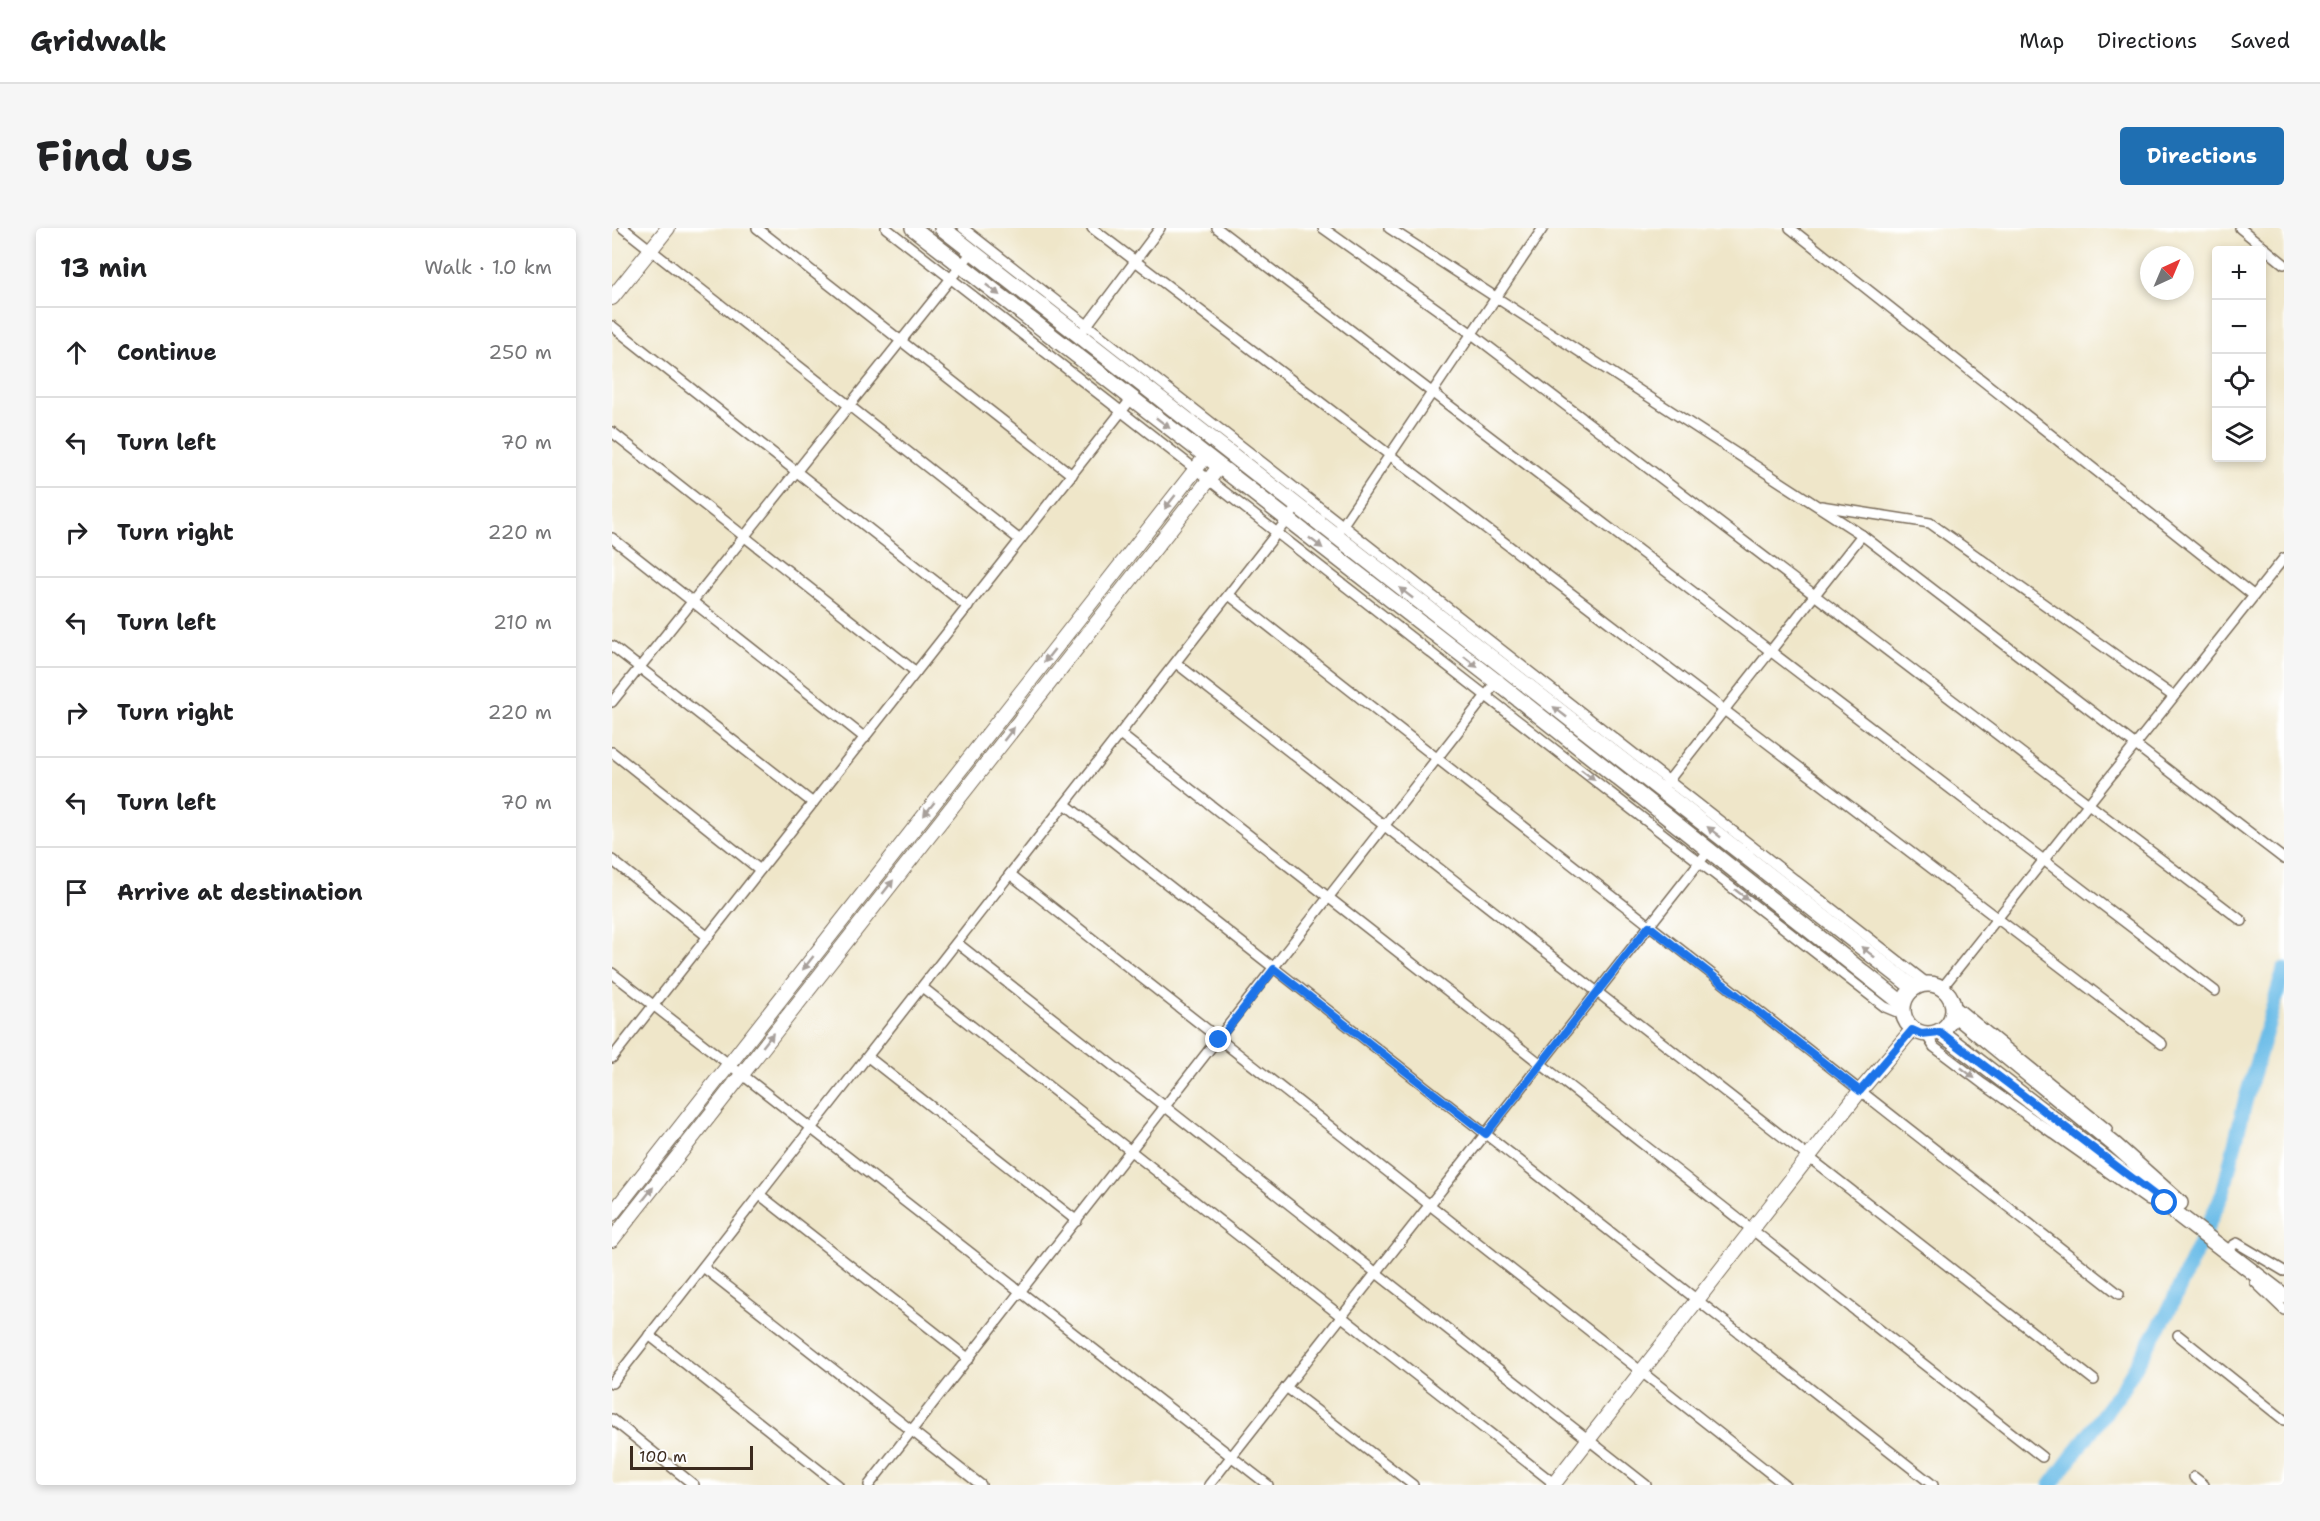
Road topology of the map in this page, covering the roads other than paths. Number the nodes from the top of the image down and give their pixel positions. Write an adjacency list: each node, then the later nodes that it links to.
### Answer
1 (623, 228): 17 (street)
2 (657, 228): 17 (main road)
3 (668, 228): 17 (main road)
4 (757, 228): 29 (street)
5 (886, 228): 22 (street)
6 (913, 228): 21 (main road)
7 (942, 228): 18 (main road)
8 (963, 228): 27 (street)
9 (1092, 228): 19 (street)
10 (1160, 228): 19 (street)
11 (1217, 228): 30 (street)
12 (1323, 228): 28 (street)
13 (1389, 228): 24 (street)
14 (1543, 228): 24 (street)
15 (1790, 228): 52 (street)
16 (2240, 228): 20 (street)
17 (648, 247): 23 (main road); 25 (main road); 32 (street)
18 (972, 252): 21 (street); 27 (main road)
19 (1135, 261): 27 (street); 35 (street)
20 (2284, 264)
21 (961, 265): 22 (street); 31 (main road, one-way to 31)
22 (950, 278): 29 (street); 33 (street)
23 (612, 284)
24 (1497, 297): 28 (street); 41 (street)
25 (612, 298)
26 (612, 326): 38 (street)
27 (1084, 330): 42 (main road); 44 (street)
28 (1472, 334): 30 (street); 51 (street)
29 (901, 341): 32 (street); 40 (street)
30 (1432, 394): 35 (street); 56 (street)
31 (1132, 398): 33 (street); 36 (main road, one-way to 36)
32 (848, 403): 38 (street); 48 (street)
33 (1122, 411): 37 (street); 40 (street)
34 (612, 432): 46 (street)
35 (1390, 455): 44 (street); 64 (street)
36 (1206, 456): 37 (main road); 39 (main road)
37 (1196, 469): 39 (street); 101 (main road, one-way to 101)
38 (795, 471): 46 (street); 54 (street)
39 (1214, 473): 43 (main road); 103 (main road, one-way to 39)
40 (1072, 475): 48 (street)
41 (1819, 505): 45 (street); 62 (street)
42 (1297, 507): 43 (street); 44 (main road)
43 (1282, 526): 50 (street); 60 (main road, one-way to 60); 61 (street)
44 (1338, 532): 60 (main road, one-way to 44); 70 (street)
45 (1862, 535): 51 (street); 67 (street)
46 (744, 536): 53 (street); 59 (street)
47 (612, 538): 53 (street)
48 (1020, 540): 54 (street)
49 (2284, 558): 52 (street)
50 (1229, 595): 57 (street); 69 (street)
51 (1815, 595): 56 (street); 72 (street)
52 (2253, 596): 62 (street)
53 (692, 601): 58 (street); 66 (street)
54 (968, 607): 59 (street)
55 (612, 646): 58 (street)
56 (1771, 653): 64 (street); 78 (street)
57 (1176, 663): 65 (street); 74 (street)
58 (639, 668): 63 (street); 71 (street)
59 (916, 672): 66 (street)
60 (1502, 676): 61 (street); 70 (main road, one-way to 60); 75 (main road)
61 (1486, 696): 69 (street); 75 (street, one-way to 75)
62 (2173, 696): 67 (street)
63 (612, 702)
64 (1725, 711): 70 (street); 82 (street)
65 (1120, 735): 73 (street); 81 (street)
66 (865, 738): 71 (street)
67 (2134, 745): 72 (street); 76 (street)
68 (612, 752): 79 (street)
69 (1437, 760): 74 (street); 84 (street)
70 (1664, 785): 90 (main road)
71 (813, 803): 79 (street)
72 (2088, 803): 78 (street); 83 (street)
73 (1065, 804): 80 (street); 87 (street)
74 (1384, 827): 81 (street); 92 (street)
75 (1704, 856): 84 (street); 94 (main road, one-way to 94)
76 (2284, 859)
77 (612, 860): 85 (street)
78 (2043, 860): 82 (street); 91 (street)
79 (760, 870): 85 (street)
80 (1010, 874): 86 (street); 97 (street)
81 (1328, 900): 87 (street); 102 (street)
82 (1997, 918): 90 (street); 98 (street)
83 (2242, 921)
84 (1649, 926): 92 (street); 104 (street)
85 (708, 937): 93 (street)
86 (957, 943): 89 (street); 105 (street)
87 (1274, 969): 97 (street); 107 (street)
88 (612, 973): 93 (street)
89 (922, 987): 99 (street); 108 (street)
90 (1928, 987): 94 (main road); 95 (main road)
91 (2215, 991)
92 (1597, 992): 102 (street); 109 (street)
93 (653, 1007): 100 (street); 101 (street)
94 (1903, 1009): 96 (main road)
95 (1953, 1009): 96 (main road); 112 (main road)
96 (1926, 1032): 104 (main road); 112 (main road, one-way to 112)
97 (1219, 1040): 105 (street); 111 (street)
98 (2162, 1044)
99 (868, 1057): 106 (street); 114 (street)
100 (612, 1058)
101 (728, 1065): 103 (street); 113 (main road)
102 (1540, 1065): 107 (street); 115 (street)
103 (741, 1075): 106 (street); 116 (main road, one-way to 103)
104 (1860, 1091): 109 (main road); 123 (street)
105 (1165, 1108): 108 (street); 120 (street)
106 (812, 1130): 110 (street); 122 (street)
107 (1486, 1134): 111 (street); 125 (street)
108 (1131, 1153): 114 (street); 127 (street)
109 (1808, 1158): 115 (main road); 132 (street)
110 (760, 1195): 118 (street); 130 (street)
111 (1429, 1206): 120 (street); 131 (street)
112 (2181, 1210): 117 (main road)
113 (612, 1214)
114 (1077, 1221): 122 (street)
115 (1752, 1230): 125 (main road); 140 (street)
116 (612, 1240)
117 (2223, 1244): 119 (street); 121 (main road); 124 (main road); 126 (street)
118 (703, 1267): 128 (street); 137 (street)
119 (2284, 1271)
120 (1376, 1273): 127 (street); 138 (street)
121 (2284, 1283)
122 (1022, 1291): 130 (street); 139 (street)
123 (2119, 1294)
124 (2284, 1296)
125 (1697, 1301): 131 (main road); 152 (street)
126 (2284, 1310)
127 (1341, 1317): 134 (street); 142 (street)
128 (649, 1335): 133 (street); 144 (street)
129 (2178, 1335): 136 (street)
130 (969, 1359): 137 (street)
131 (1642, 1371): 138 (main road); 151 (street)
132 (2094, 1380)
133 (612, 1383)
134 (1286, 1387): 139 (street); 149 (street)
135 (612, 1419): 143 (street)
136 (2284, 1420)
137 (912, 1430): 145 (street); 146 (street)
138 (1588, 1440): 142 (main road); 150 (street)
139 (1232, 1456): 147 (street); 148 (street)
140 (2042, 1457)
141 (2194, 1477): 153 (street)
142 (1554, 1484)
143 (694, 1485)
144 (838, 1485)
145 (869, 1485)
146 (981, 1485)
147 (1209, 1485)
148 (1268, 1485)
149 (1413, 1485)
150 (1646, 1485)
151 (1785, 1485)
152 (1933, 1485)
153 (2204, 1485)

